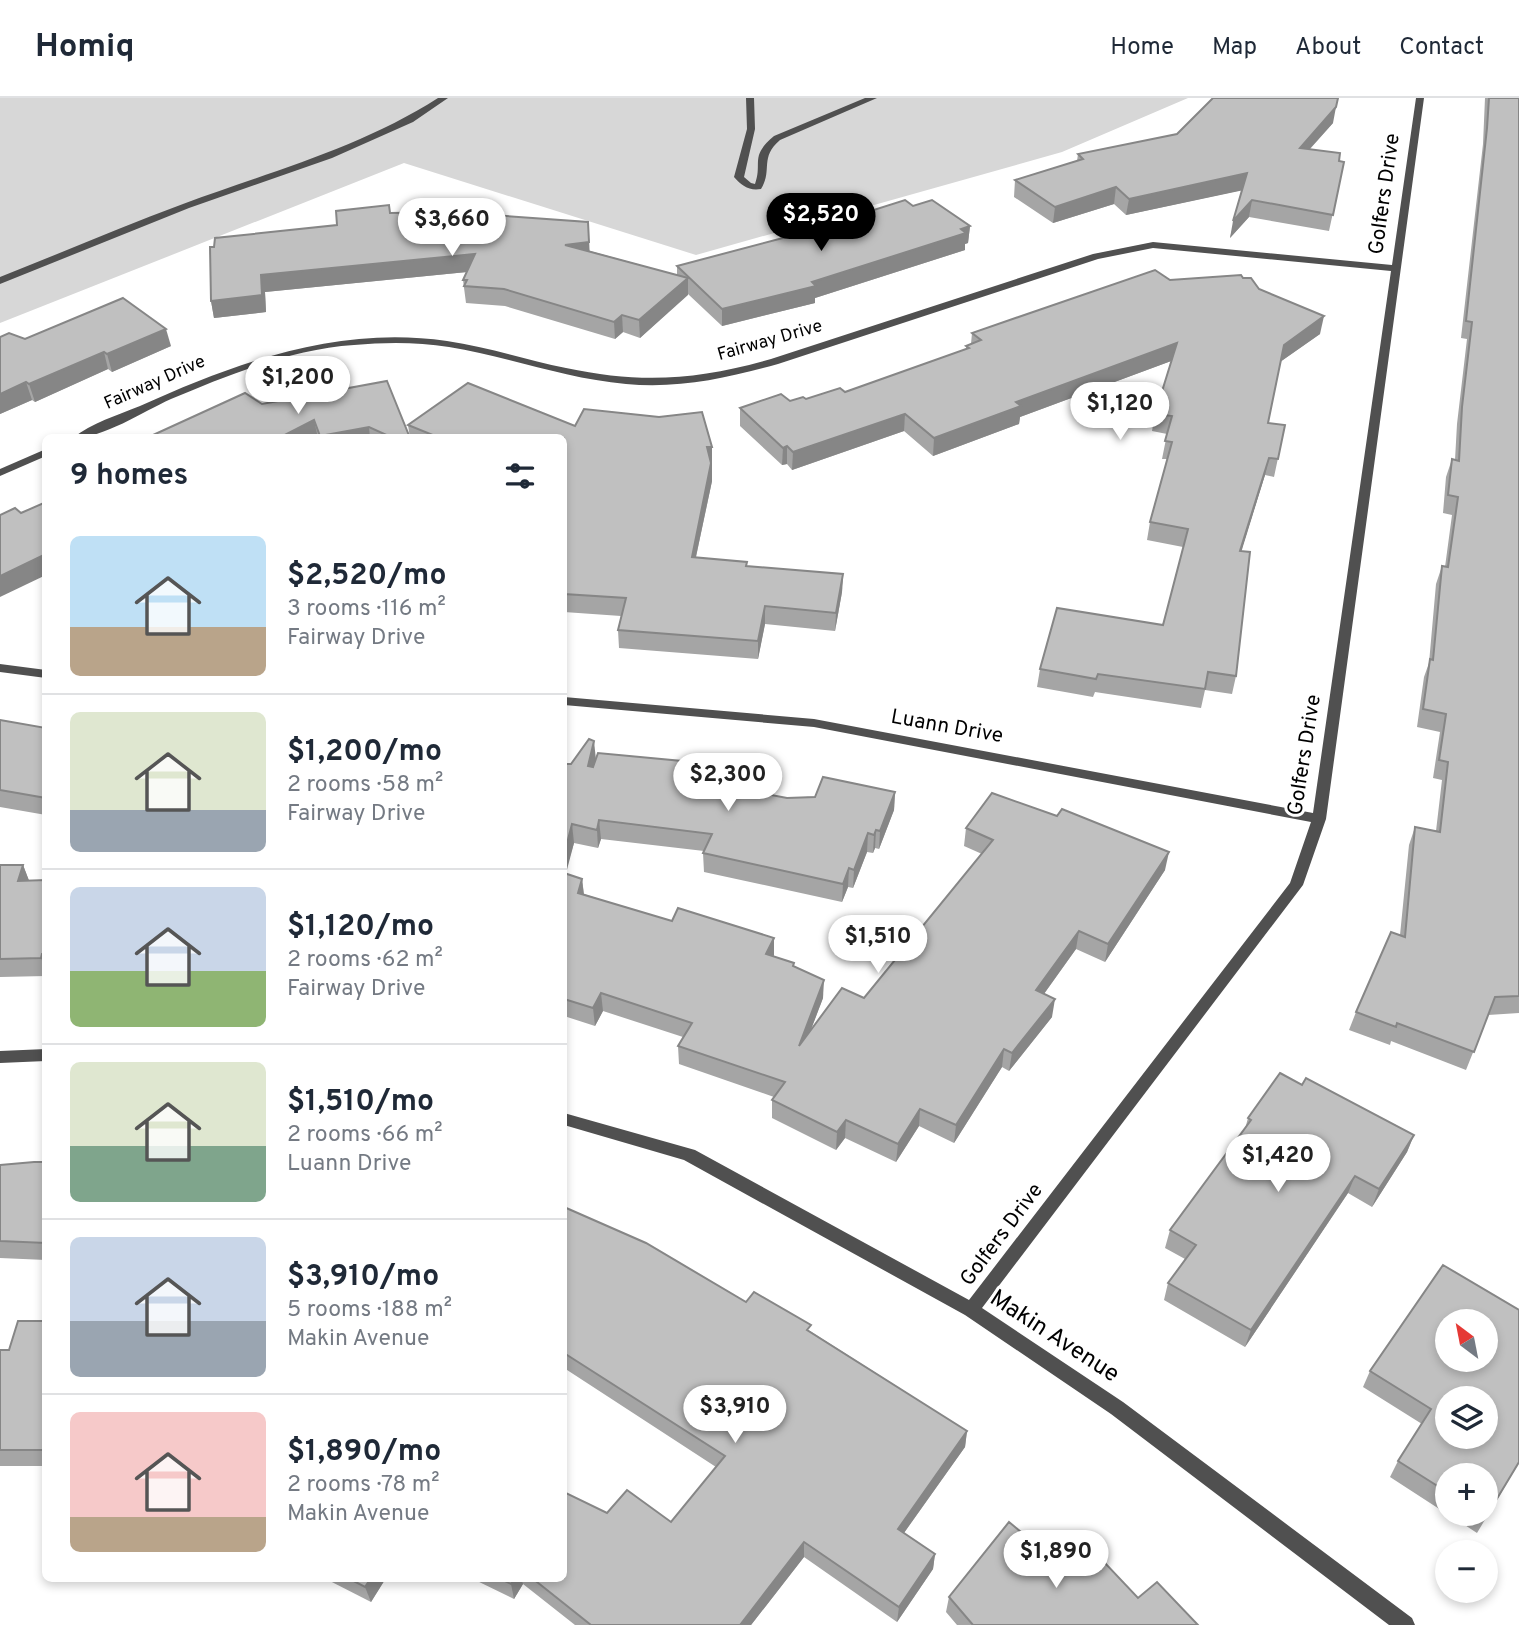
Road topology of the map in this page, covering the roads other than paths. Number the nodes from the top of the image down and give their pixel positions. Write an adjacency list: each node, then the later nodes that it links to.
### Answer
1 (444, 98): 6 (street)
2 (750, 98): 3 (street)
3 (873, 98)
4 (1420, 98): 5 (street, Golfers Drive)
5 (1395, 268): 7 (street, Fairway Drive); 13 (street, Golfers Drive)
6 (0, 281)
7 (87, 434)
8 (42, 454): 9 (street)
9 (0, 473)
10 (0, 668): 11 (street)
11 (42, 673)
12 (567, 701): 13 (street, Luann Drive)
13 (1319, 819): 17 (street, Golfers Drive)
14 (42, 1055): 15 (street)
15 (0, 1057)
16 (567, 1120): 17 (street, Makin Avenue)
17 (971, 1310): 18 (street, Makin Avenue)
18 (1405, 1625)

